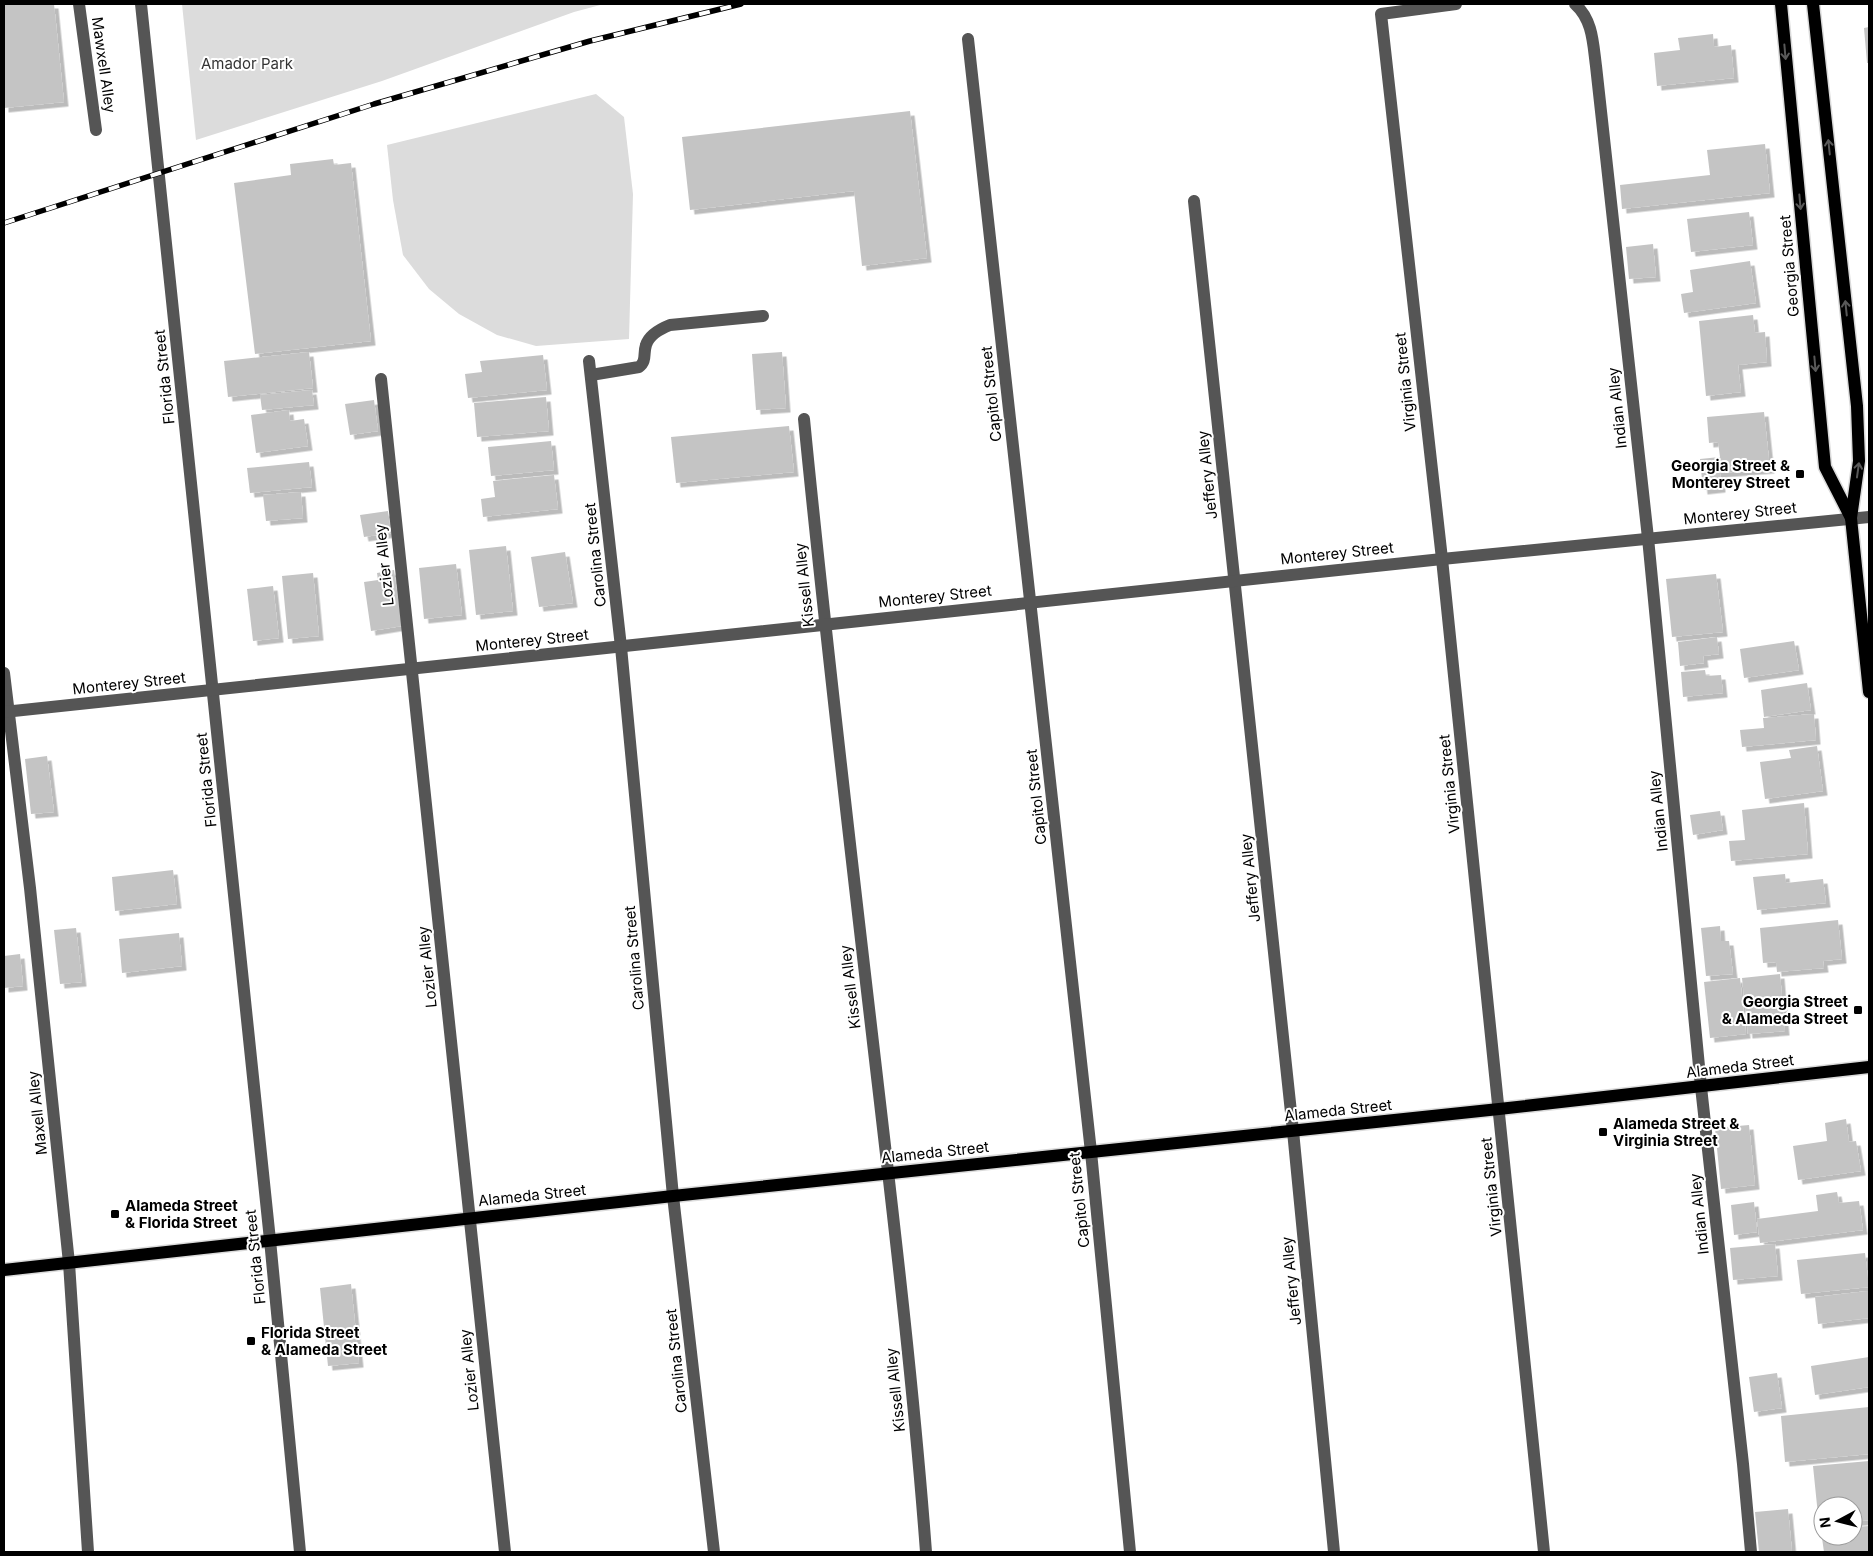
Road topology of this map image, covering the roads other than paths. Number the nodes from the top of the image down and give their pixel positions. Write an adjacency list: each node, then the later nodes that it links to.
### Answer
1 (79, 4): 8 (street, Mawxell Alley)
2 (142, 4): 25 (street, Florida Street)
3 (1456, 4): 18 (street, Virginia Street)
4 (1575, 4): 17 (street, Indian Alley)
5 (1781, 4): 16 (main road, Georgia Street, one-way to 16)
6 (1813, 4): 16 (main road, Georgia Street, one-way to 6)
7 (968, 39): 20 (street, Capitol Street)
8 (96, 130)
9 (1194, 201): 19 (street, Jeffery Alley)
10 (763, 316): 12 (street)
11 (589, 361): 12 (street, Carolina Street)
12 (591, 375): 22 (street, Carolina Street)
13 (381, 379): 23 (street, Lozier Alley)
14 (804, 419): 21 (street, Kissell Alley)
15 (1869, 516): 16 (street, Monterey Street)
16 (1851, 518): 17 (street, Monterey Street); 26 (main road, Georgia Street)
17 (1648, 538): 18 (street, Monterey Street); 29 (street, Indian Alley)
18 (1442, 559): 19 (street, Monterey Street); 30 (street, Virginia Street)
19 (1235, 580): 20 (street, Monterey Street); 31 (street, Jeffery Alley)
20 (1031, 602): 21 (street, Monterey Street); 32 (street, Capitol Street)
21 (824, 624): 22 (street, Monterey Street); 33 (street, Kissell Alley)
22 (621, 647): 23 (street, Monterey Street); 34 (street, Carolina Street)
23 (411, 670): 25 (street, Monterey Street); 35 (street, Lozier Alley)
24 (4, 672): 27 (street, Maxell Alley)
25 (213, 691): 27 (street, Monterey Street); 36 (street, Florida Street)
26 (1869, 692)
27 (6, 712): 37 (street, Maxell Alley)
28 (1869, 1067): 29 (main road, Alameda Street)
29 (1701, 1087): 30 (main road, Alameda Street); 47 (street, Indian Alley)
30 (1499, 1109): 31 (main road, Alameda Street); 46 (street, Virginia Street)
31 (1293, 1131): 32 (main road, Alameda Street); 45 (street, Jeffery Alley)
32 (1091, 1152): 33 (main road, Alameda Street); 44 (street, Capitol Street)
33 (888, 1174): 34 (main road, Alameda Street); 43 (street, Kissell Alley)
34 (674, 1196): 35 (main road, Alameda Street); 42 (street, Carolina Street)
35 (470, 1219): 36 (main road, Alameda Street); 41 (street, Lozier Alley)
36 (270, 1240): 37 (main road, Alameda Street); 40 (street, Florida Street)
37 (69, 1263): 38 (main road, Alameda Street); 39 (street, Maxell Alley)
38 (4, 1270)
39 (88, 1552)
40 (300, 1552)
41 (505, 1552)
42 (714, 1552)
43 (926, 1552)
44 (1130, 1552)
45 (1334, 1552)
46 (1544, 1552)
47 (1752, 1552)

